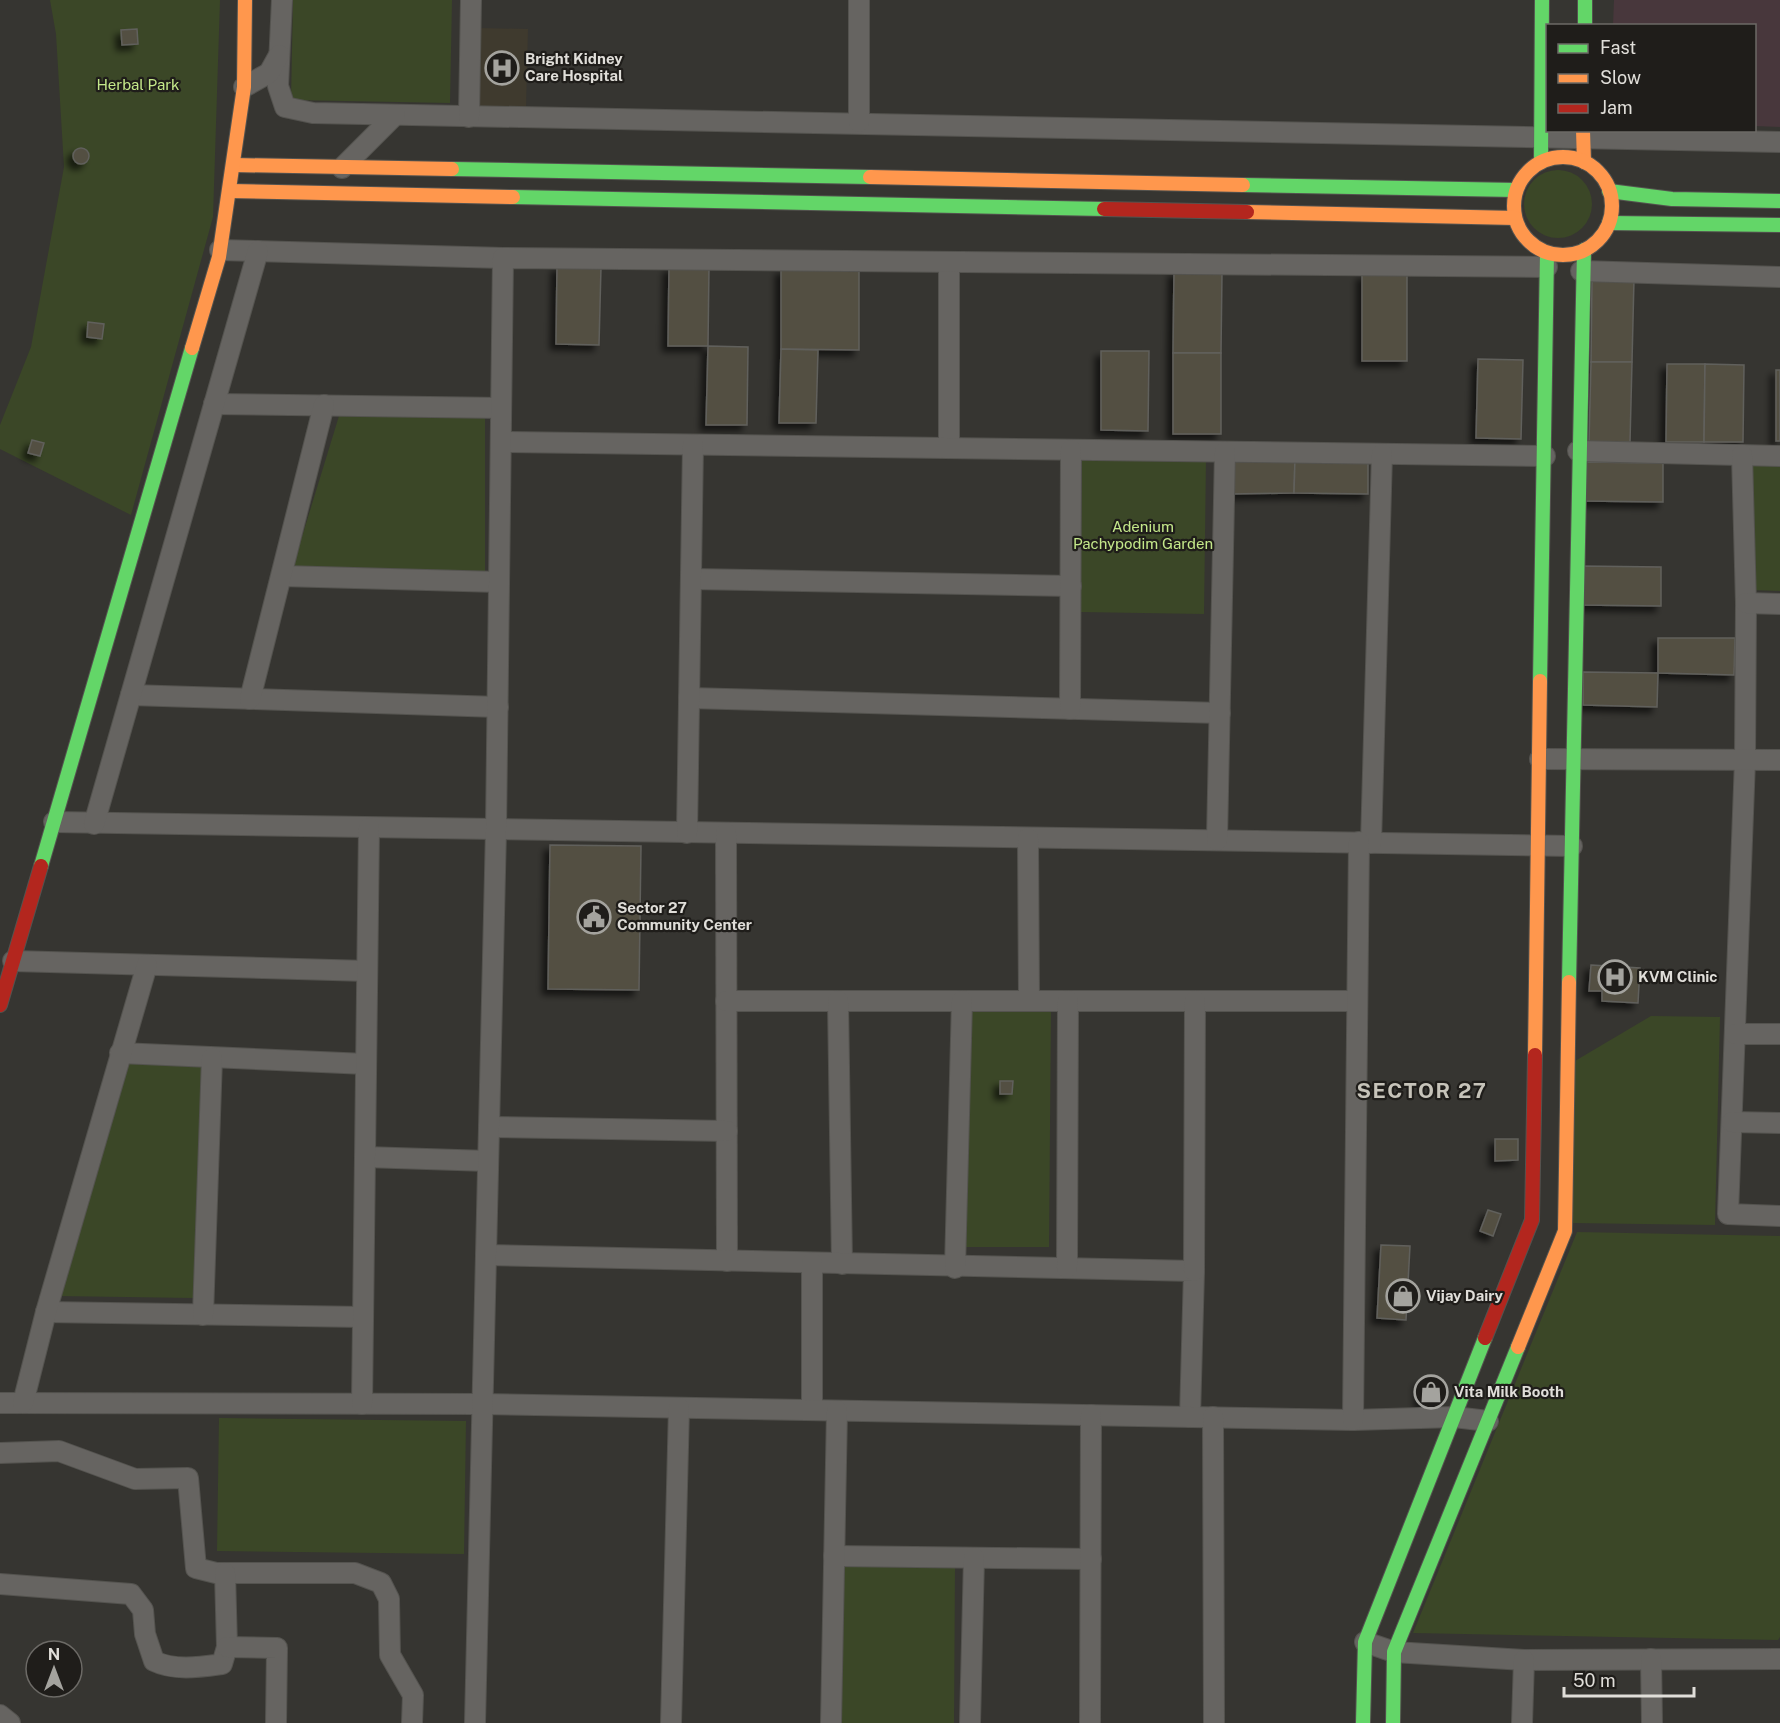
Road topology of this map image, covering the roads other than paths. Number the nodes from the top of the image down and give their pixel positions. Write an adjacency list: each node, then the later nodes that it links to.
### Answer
1 (245, 0): 9 (street)
2 (282, 0): 8 (street)
3 (471, 0): 11 (street)
4 (859, 0): 12 (street)
5 (1542, 0): 14 (street)
6 (1586, 0): 7 (street)
7 (1585, 24)
8 (281, 53): 9 (street); 10 (street)
9 (244, 87): 18 (street)
10 (395, 115): 11 (street); 19 (street)
11 (469, 117): 12 (street)
12 (859, 122): 14 (street)
13 (1583, 134): 14 (street); 15 (street); 17 (street)
14 (1540, 138): 16 (street)
15 (1780, 142)
16 (1541, 162): 17 (street); 20 (street)
17 (1584, 162): 21 (street)
18 (234, 165): 19 (street); 22 (street)
19 (342, 168): 20 (street)
20 (1516, 190): 24 (street)
21 (1609, 190): 23 (street); 25 (street)
22 (230, 191): 24 (street); 27 (street)
23 (1780, 201)
24 (1515, 218): 31 (street)
25 (1609, 223): 26 (street); 28 (street)
26 (1780, 225)
27 (220, 250): 29 (street); 64 (street)
28 (1584, 250): 31 (street); 33 (street)
29 (258, 251): 30 (street); 35 (street)
30 (503, 258): 32 (street); 37 (street)
31 (1547, 260): 32 (street); 45 (street)
32 (949, 262): 40 (street)
33 (1581, 271): 34 (street); 43 (street)
34 (1780, 277)
35 (214, 404): 36 (street); 54 (street)
36 (324, 405): 37 (street); 48 (street)
37 (501, 408): 38 (street)
38 (501, 442): 39 (street); 50 (street)
39 (693, 445): 40 (street); 49 (street)
40 (949, 448): 41 (street)
41 (1071, 450): 42 (street); 51 (street)
42 (1225, 452): 44 (street); 59 (street)
43 (1578, 452): 46 (street); 61 (street)
44 (1382, 454): 45 (street); 72 (street)
45 (1545, 456): 60 (street)
46 (1742, 456): 47 (street); 52 (street)
47 (1780, 456)
48 (282, 576): 50 (street); 56 (street)
49 (691, 579): 51 (street); 55 (street)
50 (499, 582): 57 (street)
51 (1071, 586): 58 (street)
52 (1746, 603): 53 (street); 62 (street)
53 (1780, 604)
54 (131, 695): 56 (street); 65 (street)
55 (689, 698): 58 (street); 68 (street)
56 (250, 699): 57 (street)
57 (498, 707): 67 (street)
58 (1070, 709): 59 (street)
59 (1220, 713): 71 (street)
60 (1540, 759): 61 (street); 73 (street)
61 (1573, 759): 62 (street); 74 (street)
62 (1745, 760): 63 (street); 86 (street)
63 (1780, 760)
64 (54, 822): 65 (street); 75 (street)
65 (94, 824): 66 (street)
66 (369, 828): 67 (street); 77 (street)
67 (496, 830): 68 (street); 93 (street)
68 (687, 833): 69 (street)
69 (726, 833): 70 (street); 78 (street)
70 (1028, 838): 71 (street); 81 (street)
71 (1217, 840): 72 (street)
72 (1365, 843): 73 (street); 84 (street)
73 (1538, 845): 74 (street); 118 (street)
74 (1572, 846): 120 (street)
75 (13, 961): 76 (street); 85 (street)
76 (147, 964): 77 (street); 88 (street)
77 (367, 971): 90 (street)
78 (726, 1001): 79 (street); 94 (street)
79 (838, 1001): 80 (street); 101 (street)
80 (962, 1001): 81 (street); 102 (street)
81 (1029, 1001): 82 (street)
82 (1068, 1001): 83 (street); 103 (street)
83 (1195, 1001): 84 (street); 104 (street)
84 (1357, 1001): 119 (street)
85 (0, 1005)
86 (1735, 1034): 87 (street); 91 (street)
87 (1780, 1034)
88 (120, 1053): 89 (street); 105 (street)
89 (212, 1058): 90 (street); 106 (street)
90 (366, 1064): 95 (street)
91 (1732, 1122): 92 (street); 97 (street)
92 (1780, 1123)
93 (489, 1127): 94 (street); 96 (street)
94 (727, 1131): 99 (street)
95 (365, 1157): 96 (street); 107 (street)
96 (488, 1161): 98 (street)
97 (1780, 1216)
98 (486, 1255): 99 (street); 111 (street)
99 (728, 1261): 100 (street)
100 (812, 1263): 101 (street); 113 (street)
101 (842, 1264): 102 (street)
102 (954, 1268): 103 (street)
103 (1066, 1268): 104 (street)
104 (1194, 1271): 116 (street)
105 (46, 1312): 106 (street); 109 (street)
106 (203, 1315): 107 (street)
107 (363, 1317): 110 (street)
108 (0, 1403): 109 (street)
109 (23, 1403): 110 (street)
110 (362, 1404): 111 (street)
111 (482, 1404): 112 (street); 137 (street)
112 (679, 1408): 113 (street); 138 (street)
113 (812, 1410): 114 (street)
114 (837, 1411): 115 (street); 122 (street)
115 (1092, 1415): 116 (street); 124 (street)
116 (1190, 1417): 117 (street)
117 (1214, 1417): 119 (street); 142 (street)
118 (1454, 1417): 119 (street); 120 (street); 127 (street)
119 (1353, 1420)
120 (1488, 1421): 129 (street)
121 (0, 1453): 125 (street)
122 (834, 1556): 123 (street); 139 (street)
123 (974, 1558): 124 (street); 140 (street)
124 (1091, 1559): 141 (street)
125 (225, 1573): 128 (street); 136 (street)
126 (0, 1584): 128 (street)
127 (1365, 1642): 129 (street); 143 (street)
128 (227, 1647): 135 (street)
129 (1394, 1652): 130 (street); 144 (street)
130 (1524, 1659): 131 (street); 145 (street)
131 (1651, 1659): 132 (street); 146 (street)
132 (1780, 1659)
133 (0, 1715): 134 (street)
134 (10, 1723)
135 (276, 1723)
136 (412, 1723)
137 (475, 1723)
138 (671, 1723)
139 (831, 1723)
140 (970, 1723)
141 (1090, 1723)
142 (1214, 1723)
143 (1363, 1723)
144 (1393, 1723)
145 (1522, 1723)
146 (1652, 1723)

